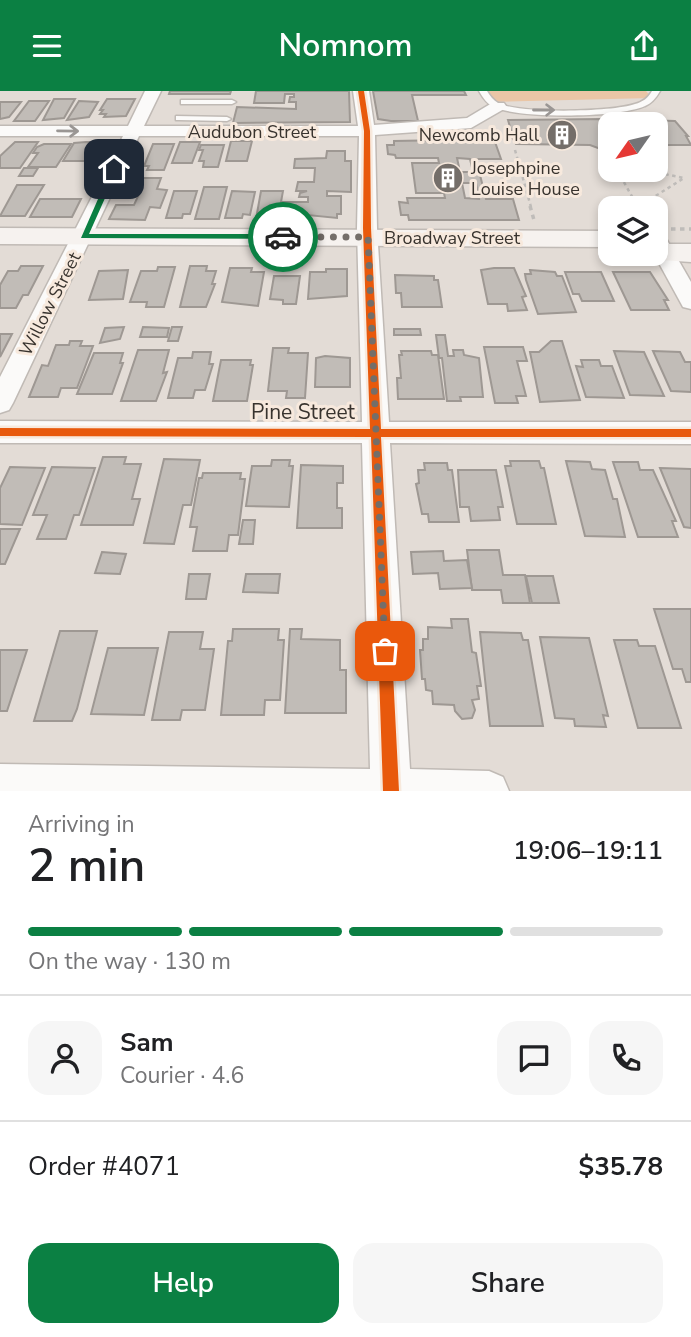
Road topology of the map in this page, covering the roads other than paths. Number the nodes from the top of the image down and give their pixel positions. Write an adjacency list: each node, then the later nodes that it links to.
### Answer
1 (153, 91): 13 (street, Willow Street)
2 (236, 91): 7 (lane)
3 (361, 91): 12 (street)
4 (483, 91): 8 (lane)
5 (656, 91): 8 (lane, one-way to 5)
6 (184, 102): 7 (lane)
7 (232, 102): 10 (lane)
8 (498, 106): 12 (street, Audubon Street)
9 (179, 118): 10 (lane)
10 (225, 125): 12 (street, Audubon Street); 13 (street, Audubon Street)
11 (0, 131): 13 (street, Audubon Street, one-way to 13)
12 (367, 131): 18 (street)
13 (132, 132): 17 (street, Willow Street)
14 (0, 236): 17 (street, Broadway Street)
15 (598, 239): 18 (street, Broadway Street)
16 (691, 240): 19 (street)
17 (80, 242): 18 (street, Broadway Street); 20 (street, Broadway Street); 24 (street, Willow Street)
18 (368, 244): 21 (street, Broadway Street); 26 (street)
19 (668, 246)
20 (0, 248)
21 (598, 252)
22 (668, 253): 23 (street)
23 (691, 302)
24 (0, 403)
25 (0, 432): 26 (street, Pine Street)
26 (376, 432): 27 (street, Pine Street); 29 (street)
27 (691, 433)
28 (0, 784): 29 (street)
29 (391, 790): 30 (street)
30 (489, 791)

